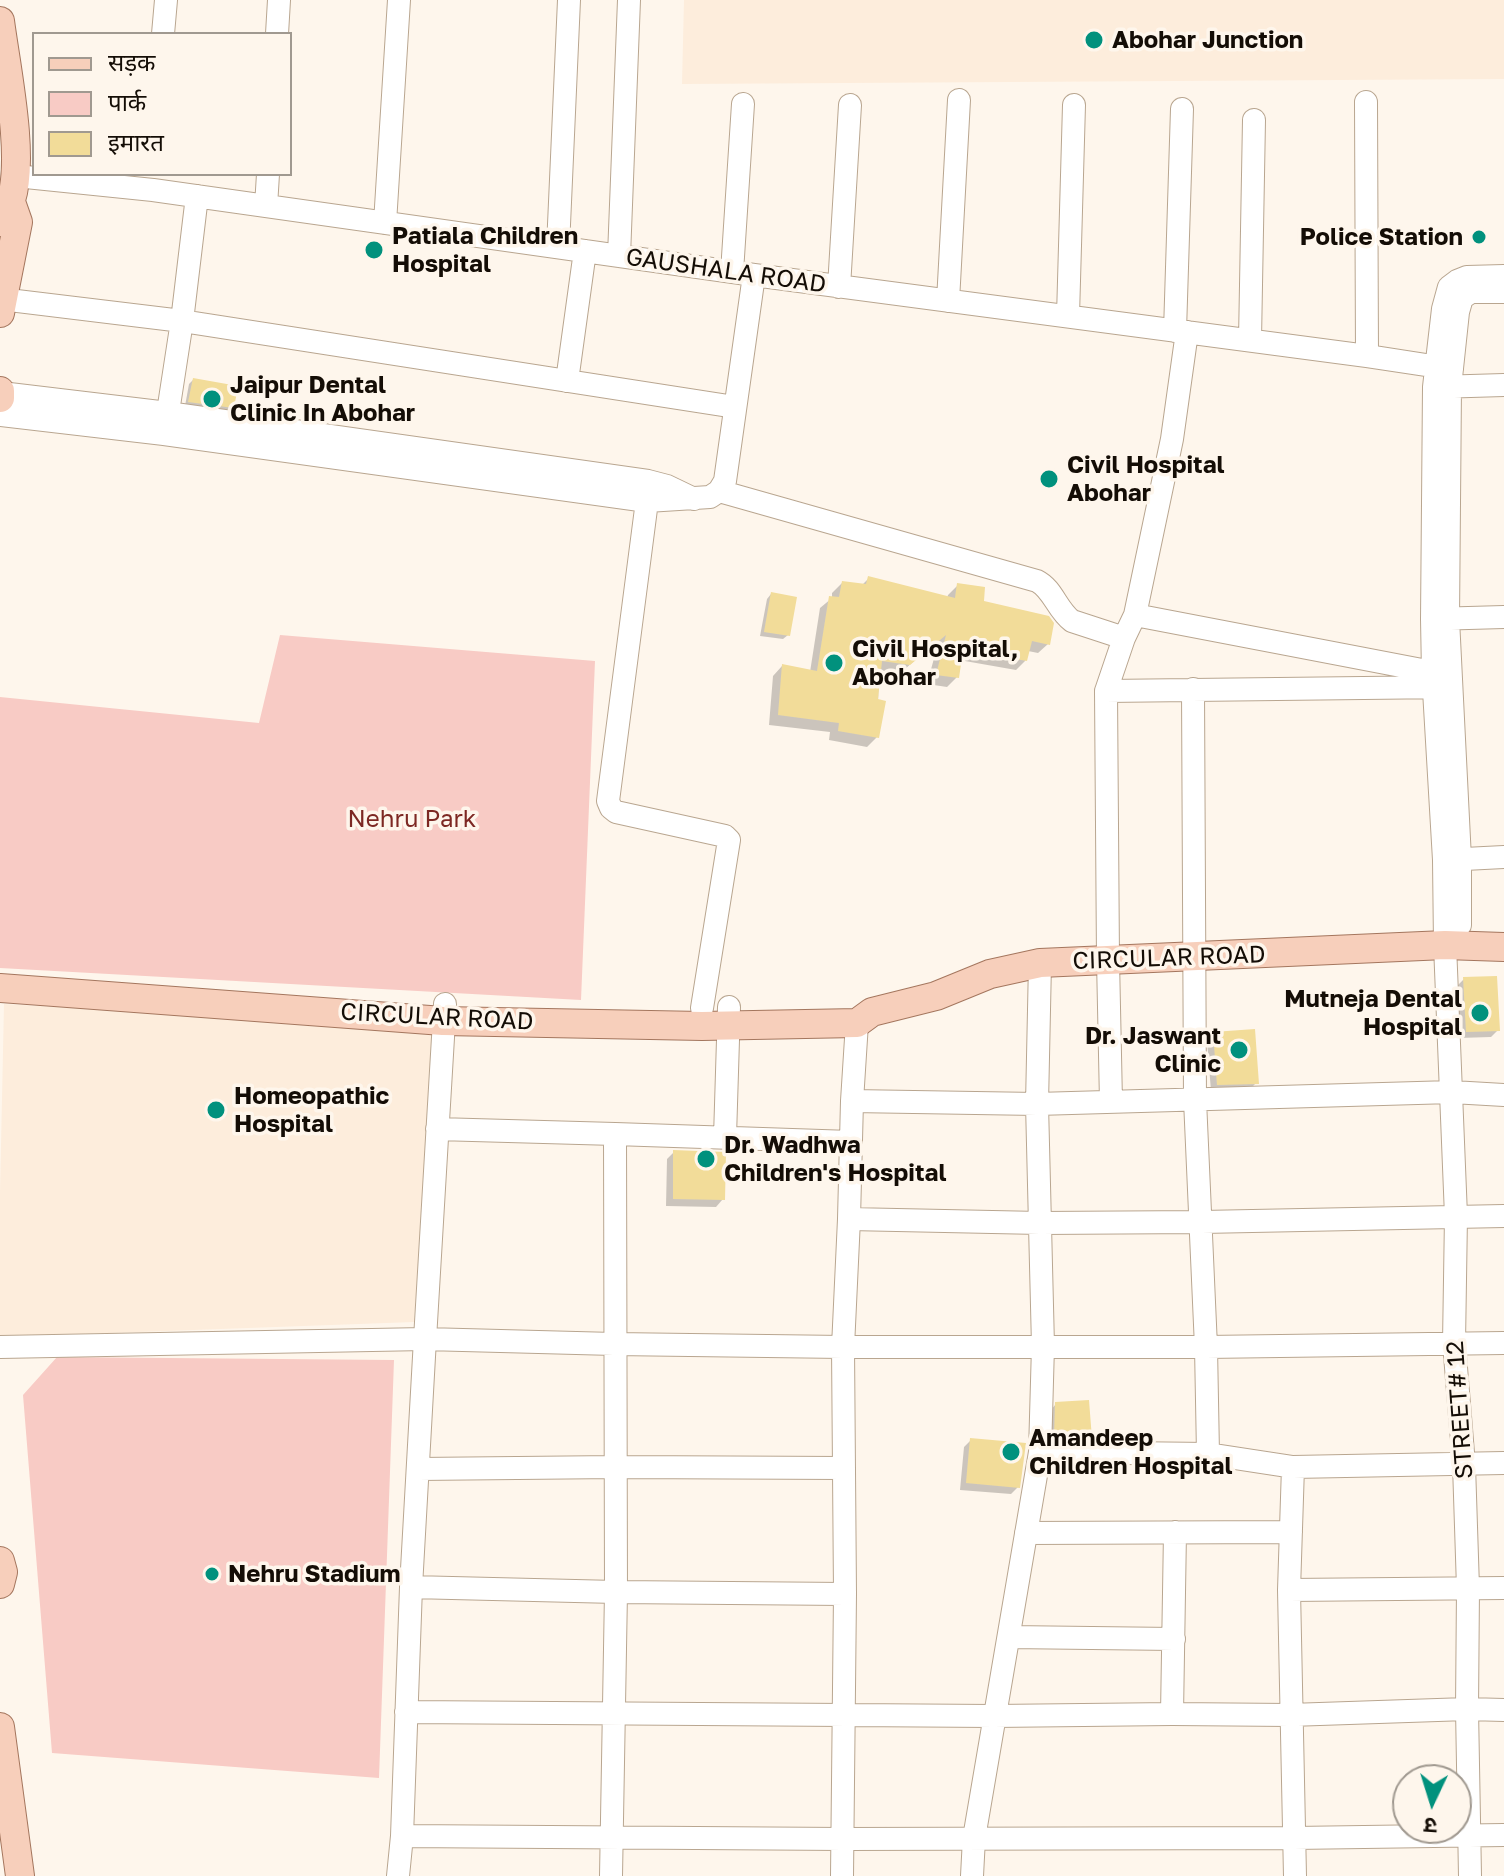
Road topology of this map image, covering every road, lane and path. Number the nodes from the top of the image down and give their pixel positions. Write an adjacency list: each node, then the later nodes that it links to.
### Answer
1 (166, 0): 7 (street)
2 (279, 0): 8 (street)
3 (399, 0): 21 (street)
4 (569, 0): 22 (street)
5 (629, 0): 24 (street)
6 (0, 21): 19 (main road)
7 (163, 32)
8 (277, 32)
9 (959, 100): 29 (street)
10 (1366, 102): 35 (street)
11 (743, 104): 25 (street)
12 (850, 105): 27 (street)
13 (1074, 105): 31 (street)
14 (1182, 109): 33 (street)
15 (1254, 120): 34 (street)
16 (268, 176): 20 (street)
17 (154, 182): 18 (street, GAUSHALA ROAD); 19 (street, GAUSHALA ROAD)
18 (197, 196): 20 (street, GAUSHALA ROAD); 32 (street)
19 (9, 200): 30 (main road)
20 (266, 206): 21 (street, GAUSHALA ROAD)
21 (385, 223): 22 (street, GAUSHALA ROAD)
22 (558, 247): 23 (street, GAUSHALA ROAD)
23 (585, 251): 24 (street, GAUSHALA ROAD); 37 (street)
24 (619, 256): 25 (street, GAUSHALA ROAD)
25 (743, 274): 27 (street, GAUSHALA ROAD); 40 (street)
26 (1504, 276): 36 (street)
27 (839, 287): 29 (street, GAUSHALA ROAD)
28 (1504, 292): 36 (street)
29 (948, 301): 31 (street, GAUSHALA ROAD)
30 (1, 304): 32 (street)
31 (1068, 316): 33 (street, GAUSHALA ROAD)
32 (182, 321): 37 (street); 42 (street)
33 (1181, 331): 34 (street, GAUSHALA ROAD); 46 (street)
34 (1250, 340): 35 (street, GAUSHALA ROAD)
35 (1367, 356): 36 (street, GAUSHALA ROAD)
36 (1443, 378): 38 (street, GAUSHALA ROAD); 48 (street, STREET# 12)
37 (567, 381): 40 (street)
38 (1504, 385)
39 (0, 394): 42 (street)
40 (735, 407): 43 (street)
41 (0, 415): 42 (street)
42 (166, 424): 44 (street); 45 (street)
43 (719, 491): 44 (street); 49 (street)
44 (694, 499): 45 (street)
45 (647, 501): 64 (street)
46 (1135, 615): 49 (street); 50 (street)
47 (1504, 617): 48 (street)
48 (1440, 619): 50 (street, STREET# 12)
49 (1124, 638): 52 (street)
50 (1442, 680): 51 (street); 54 (street, STREET# 12)
51 (1193, 689): 52 (street); 58 (street)
52 (1106, 691): 59 (street)
53 (1504, 857): 54 (street)
54 (1452, 860): 56 (street, STREET# 12)
55 (1504, 934): 56 (main road, CIRCULAR ROAD)
56 (1460, 946): 57 (main road, CIRCULAR ROAD); 58 (main road, CIRCULAR ROAD); 66 (street, STREET# 12)
57 (1504, 947)
58 (1193, 957): 59 (main road, CIRCULAR ROAD); 68 (street)
59 (1108, 960): 60 (main road, CIRCULAR ROAD); 70 (street)
60 (1040, 963): 65 (main road, CIRCULAR ROAD); 71 (street)
61 (0, 973): 63 (main road, CIRCULAR ROAD)
62 (0, 988): 63 (main road, CIRCULAR ROAD)
63 (444, 1012): 64 (main road, CIRCULAR ROAD); 72 (street)
64 (720, 1013): 65 (main road, CIRCULAR ROAD); 74 (street)
65 (864, 1017): 69 (street)
66 (1452, 1092): 67 (street); 68 (street); 76 (street, STREET# 12)
67 (1504, 1095)
68 (1195, 1100): 70 (street); 79 (street)
69 (852, 1101): 71 (street); 75 (street)
70 (1111, 1102): 71 (street)
71 (1037, 1104): 80 (street)
72 (437, 1129): 73 (street); 81 (street)
73 (615, 1134): 74 (street); 84 (street)
74 (725, 1137): 75 (street)
75 (851, 1142): 78 (street)
76 (1456, 1216): 77 (street); 79 (street); 82 (street, STREET# 12)
77 (1504, 1216)
78 (849, 1219): 80 (street); 87 (street)
79 (1202, 1222): 80 (street); 88 (street)
80 (1040, 1223): 85 (street)
81 (425, 1339): 84 (street); 86 (street); 96 (street)
82 (1454, 1343): 83 (street); 88 (street); 92 (street, STREET# 12)
83 (1504, 1343)
84 (614, 1344): 87 (street); 93 (street)
85 (1043, 1346): 87 (street); 88 (street); 89 (street)
86 (0, 1347)
87 (843, 1347): 95 (street)
88 (1206, 1347): 90 (street)
89 (1040, 1452): 90 (street); 99 (street)
90 (1208, 1454): 94 (street)
91 (1504, 1463): 92 (street)
92 (1464, 1465): 94 (street); 103 (street, STREET# 12)
93 (616, 1467): 95 (street); 96 (street); 106 (street)
94 (1293, 1467): 98 (street)
95 (844, 1468): 107 (street)
96 (418, 1469): 102 (street)
97 (1175, 1532): 98 (street); 99 (street); 109 (street)
98 (1291, 1532): 105 (street)
99 (1026, 1533): 108 (street)
100 (0, 1561): 101 (main road)
101 (0, 1584)
102 (411, 1587): 106 (street); 112 (street)
103 (1468, 1588): 104 (street); 105 (street); 110 (street, STREET# 12)
104 (1504, 1588)
105 (1289, 1590): 115 (street)
106 (616, 1592): 107 (street); 113 (street)
107 (845, 1594): 116 (street)
108 (1009, 1637): 109 (street); 117 (street)
109 (1174, 1639): 114 (street)
110 (1467, 1709): 111 (street); 115 (street); 119 (street, STREET# 12)
111 (1504, 1710)
112 (406, 1712): 113 (street); 122 (street)
113 (614, 1712): 116 (street); 126 (street)
114 (1172, 1714): 115 (street); 117 (street)
115 (1290, 1715): 125 (street)
116 (844, 1716): 117 (street); 127 (street)
117 (994, 1716): 124 (street)
118 (0, 1727): 131 (main road)
119 (1467, 1764)
120 (1472, 1835): 121 (street)
121 (1504, 1835)
122 (402, 1836): 126 (street); 132 (street)
123 (1392, 1836): 125 (street)
124 (974, 1838): 125 (street); 127 (street); 135 (street)
125 (1294, 1838): 136 (street)
126 (612, 1839): 127 (street); 133 (street)
127 (843, 1839): 134 (street)
128 (1468, 1844): 137 (street, STREET# 12)
129 (0, 1864): 130 (main road)
130 (1, 1876)
131 (20, 1876)
132 (398, 1876)
133 (611, 1876)
134 (842, 1876)
135 (972, 1876)
136 (1295, 1876)
137 (1470, 1876)

